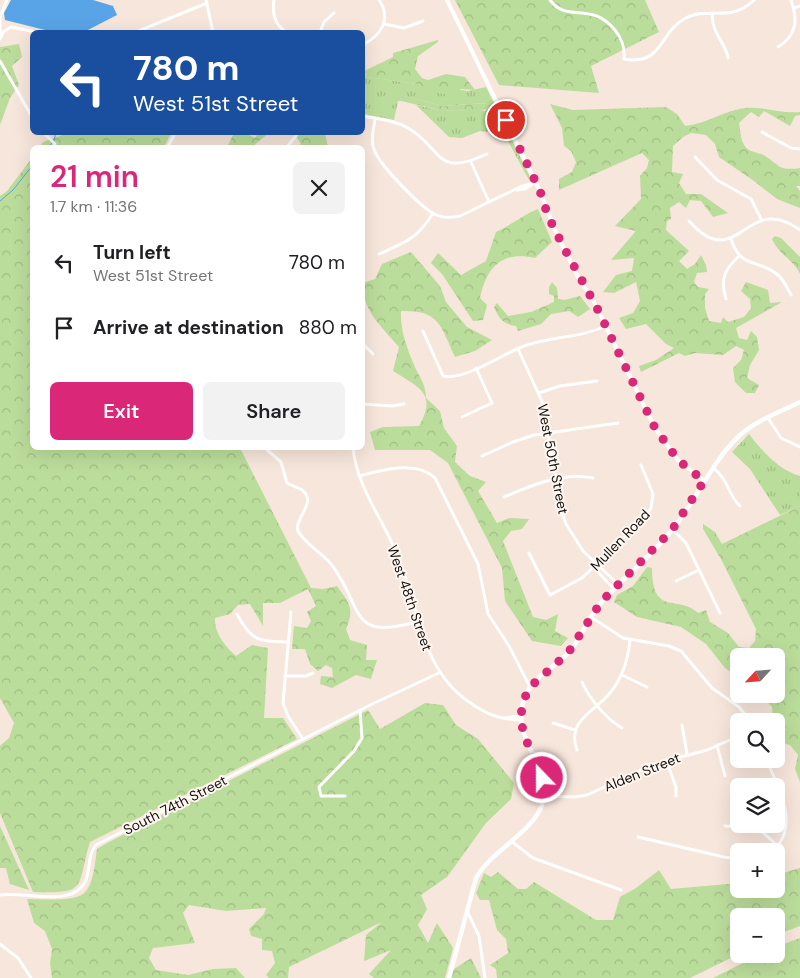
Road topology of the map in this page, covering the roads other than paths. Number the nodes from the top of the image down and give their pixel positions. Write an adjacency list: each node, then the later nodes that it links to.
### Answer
1 (7, 0): 13 (street)
2 (274, 0): 18 (street)
3 (379, 0): 15 (street)
4 (447, 0): 38 (street)
5 (550, 0): 12 (street)
6 (754, 0): 12 (street)
7 (791, 0): 10 (street)
8 (207, 2): 16 (street); 17 (street)
9 (800, 6): 10 (street)
10 (794, 8): 23 (street)
11 (334, 13): 19 (street)
12 (712, 15): 24 (street)
13 (0, 17): 21 (street)
14 (423, 20): 15 (street)
15 (384, 24): 22 (street)
16 (141, 30)
17 (213, 30)
18 (284, 30)
19 (321, 30)
20 (30, 31): 21 (street)
21 (0, 38)
22 (365, 43)
23 (778, 47)
24 (728, 58)
25 (0, 61): 26 (street)
26 (30, 114)
27 (365, 117): 28 (street)
28 (375, 119): 37 (street); 40 (street)
29 (762, 132): 34 (street)
30 (45, 135): 32 (street)
31 (297, 135): 33 (street)
32 (54, 145)
33 (288, 145)
34 (800, 149)
35 (487, 154): 37 (street)
36 (694, 157): 41 (street)
37 (470, 162): 39 (street)
38 (536, 182): 39 (street); 49 (street)
39 (489, 202): 40 (street)
40 (432, 213): 45 (street)
41 (762, 219): 43 (street); 44 (street)
42 (689, 222): 44 (street)
43 (800, 230)
44 (730, 239): 46 (street)
45 (379, 254)
46 (739, 256): 47 (street); 48 (street)
47 (791, 295)
48 (726, 299)
49 (606, 326): 52 (street); 73 (street)
50 (423, 331): 54 (street)
51 (365, 347): 53 (street)
52 (518, 349): 54 (street); 56 (street, West 50th Street)
53 (373, 354)
54 (476, 368): 60 (street)
55 (597, 381): 56 (street)
56 (539, 393): 63 (street, West 50th Street)
57 (800, 402): 61 (main road)
58 (365, 404): 59 (street)
59 (404, 404)
60 (462, 417)
61 (768, 418): 64 (street); 69 (main road)
62 (618, 423): 63 (street)
63 (549, 432): 67 (street); 72 (street, West 50th Street)
64 (800, 447)
65 (267, 450): 87 (street)
66 (353, 450): 70 (street, West 48th Street)
67 (482, 456)
68 (641, 465): 78 (street, Mullen Road)
69 (713, 468): 73 (main road); 75 (street)
70 (359, 476): 87 (street, West 48th Street); 95 (street)
71 (593, 478): 72 (street)
72 (556, 480): 74 (street); 78 (street, West 50th Street)
73 (704, 481): 76 (main road)
74 (504, 497)
75 (740, 506)
76 (672, 530): 79 (street); 81 (main road)
77 (529, 553): 78 (street, Mullen Road)
78 (596, 565): 81 (street, West 50th Street); 82 (street, West 50th Street)
79 (699, 570): 80 (street); 84 (street)
80 (676, 581)
81 (618, 584): 82 (main road)
82 (614, 589): 86 (main road)
83 (290, 612): 89 (street)
84 (720, 613)
85 (237, 614): 89 (street)
86 (591, 616): 88 (street); 95 (main road)
87 (419, 621): 91 (street, West 48th Street)
88 (630, 640): 92 (street); 99 (street)
89 (287, 642): 93 (street)
90 (313, 673): 93 (street)
91 (439, 673): 98 (street, South 74th Street); 100 (street, West 48th Street)
92 (622, 675): 96 (street); 97 (street)
93 (285, 676): 105 (street)
94 (582, 682): 97 (street)
95 (530, 687): 100 (main road)
96 (647, 687)
97 (598, 704): 103 (street); 104 (street)
98 (360, 710): 105 (street, South 74th Street); 113 (street)
99 (744, 713)
100 (521, 718): 114 (main road)
101 (553, 723): 104 (street)
102 (682, 725): 109 (street)
103 (622, 728)
104 (574, 730): 108 (street)
105 (304, 739): 123 (street, South 74th Street)
106 (730, 740): 107 (street, Alden Street)
107 (717, 745): 109 (street, Alden Street); 112 (street)
108 (577, 750)
109 (687, 754): 110 (street, Alden Street)
110 (666, 760): 114 (street, Alden Street); 115 (street)
111 (770, 768): 120 (street)
112 (725, 776)
113 (345, 796)
114 (544, 796): 118 (main road)
115 (676, 796)
116 (725, 826): 119 (street)
117 (638, 837): 121 (street)
118 (511, 841): 122 (street); 124 (main road)
119 (775, 843)
120 (782, 843)
121 (730, 857)
122 (621, 890)
123 (0, 895)
124 (467, 910): 127 (main road); 128 (street)
125 (0, 944): 126 (street)
126 (31, 978)
127 (449, 978)
128 (485, 978)

